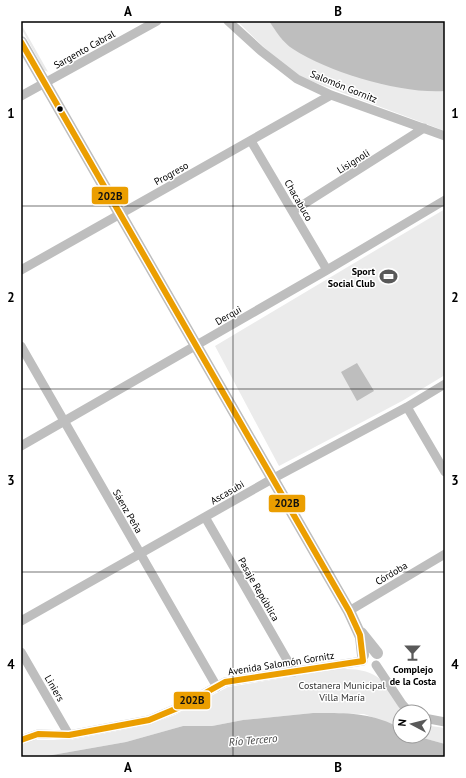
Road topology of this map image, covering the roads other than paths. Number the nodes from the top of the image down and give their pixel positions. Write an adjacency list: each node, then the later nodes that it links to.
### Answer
1 (157, 21): 4 (street, Sargento Cabral)
2 (228, 21): 5 (street, Salomón Gornitz)
3 (21, 42): 4 (main road)
4 (44, 83): 6 (street, Sargento Cabral); 12 (main road)
5 (331, 95): 7 (street, Salomón Gornitz); 9 (street, Progreso)
6 (21, 96)
7 (424, 128): 8 (street, Salomón Gornitz); 11 (street, Lisignoli)
8 (445, 136)
9 (252, 141): 11 (street, Chacabuco); 12 (street, Progreso)
10 (445, 200): 14 (street, Derqui)
11 (293, 211): 14 (street, Chacabuco)
12 (119, 213): 13 (street, Progreso); 16 (main road)
13 (21, 270)
14 (327, 270): 16 (street, Derqui)
15 (21, 346): 19 (street, Sáenz Peña)
16 (197, 346): 19 (street, Derqui); 22 (main road)
17 (445, 384): 18 (street, Ascasubi)
18 (407, 407): 21 (street); 22 (street, Ascasubi)
19 (65, 422): 20 (street, Derqui); 24 (street, Sáenz Peña)
20 (21, 446)
21 (445, 472)
22 (272, 479): 23 (street, Ascasubi); 26 (main road)
23 (205, 517): 24 (street, Ascasubi); 32 (street, Pasaje República)
24 (140, 553): 27 (street, Ascasubi); 33 (street, Sáenz Peña)
25 (445, 554): 26 (street, Córdoba)
26 (349, 611): 28 (main road)
27 (21, 621)
28 (359, 630): 30 (main road); 31 (main road)
29 (21, 652): 37 (street, Liniers)
30 (363, 658): 31 (street, Avenida Salomón Gornitz); 31 (street); 32 (street, Avenida Salomón Gornitz)
31 (377, 659): 34 (street)
32 (294, 672): 33 (street, Avenida Salomón Gornitz)
33 (217, 687): 37 (street, Avenida Salomón Gornitz)
34 (402, 704)
35 (432, 720): 36 (street)
36 (445, 722)
37 (69, 735): 38 (street, Avenida Salomón Gornitz)
38 (21, 740)

